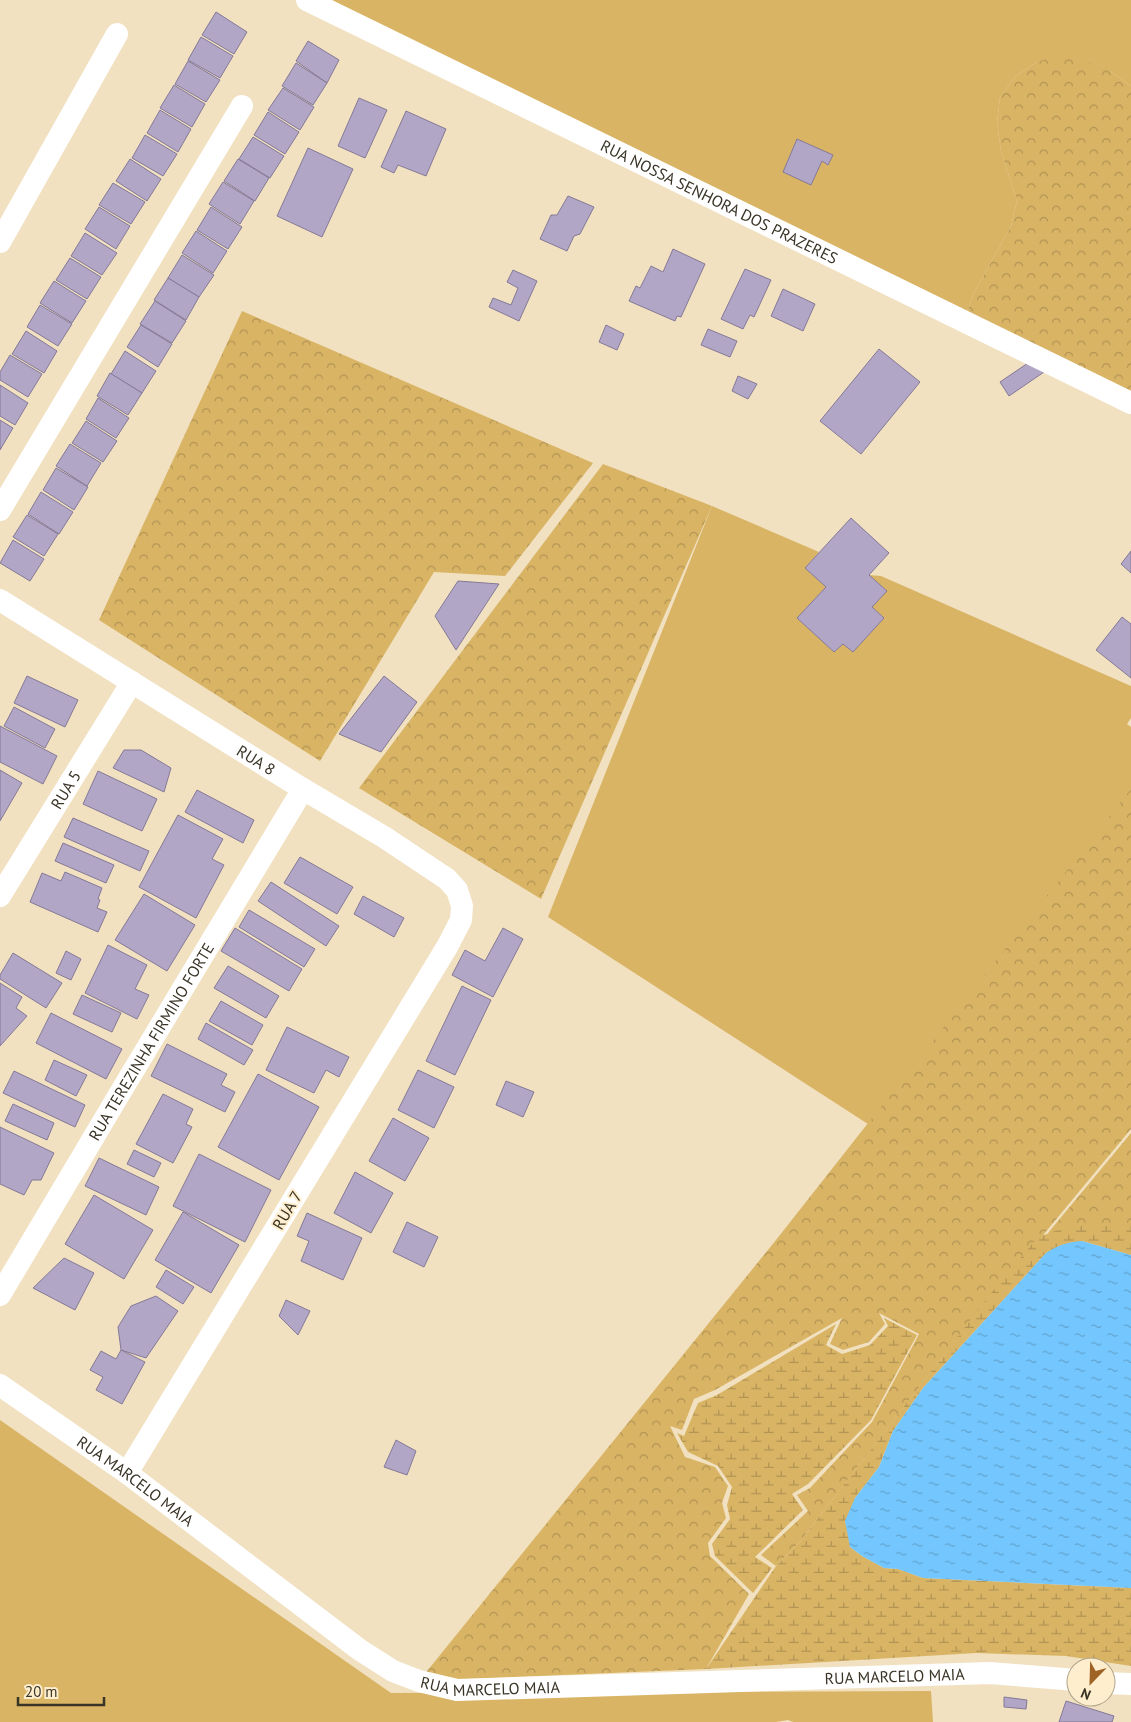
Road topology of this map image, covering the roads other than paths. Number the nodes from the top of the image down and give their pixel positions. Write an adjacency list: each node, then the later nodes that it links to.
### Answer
1 (307, 0): 5 (street, RUA NOSSA SENHORA DOS PRAZERES)
2 (118, 34): 4 (street)
3 (242, 106): 6 (street)
4 (0, 242)
5 (1131, 403)
6 (0, 510)
7 (0, 600): 8 (street, RUA 8)
8 (132, 682): 9 (street, RUA 8); 10 (street, RUA 5)
9 (303, 789): 11 (street, RUA 8); 12 (street, RUA TEREZINHA FIRMINO FORTE)
10 (0, 896)
11 (447, 948): 14 (street, RUA 7)
12 (0, 1295)
13 (0, 1385): 14 (street, RUA MARCELO MAIA)
14 (127, 1473): 15 (street, RUA MARCELO MAIA)
15 (1066, 1679)
16 (1116, 1683): 17 (street)
17 (1131, 1684)

